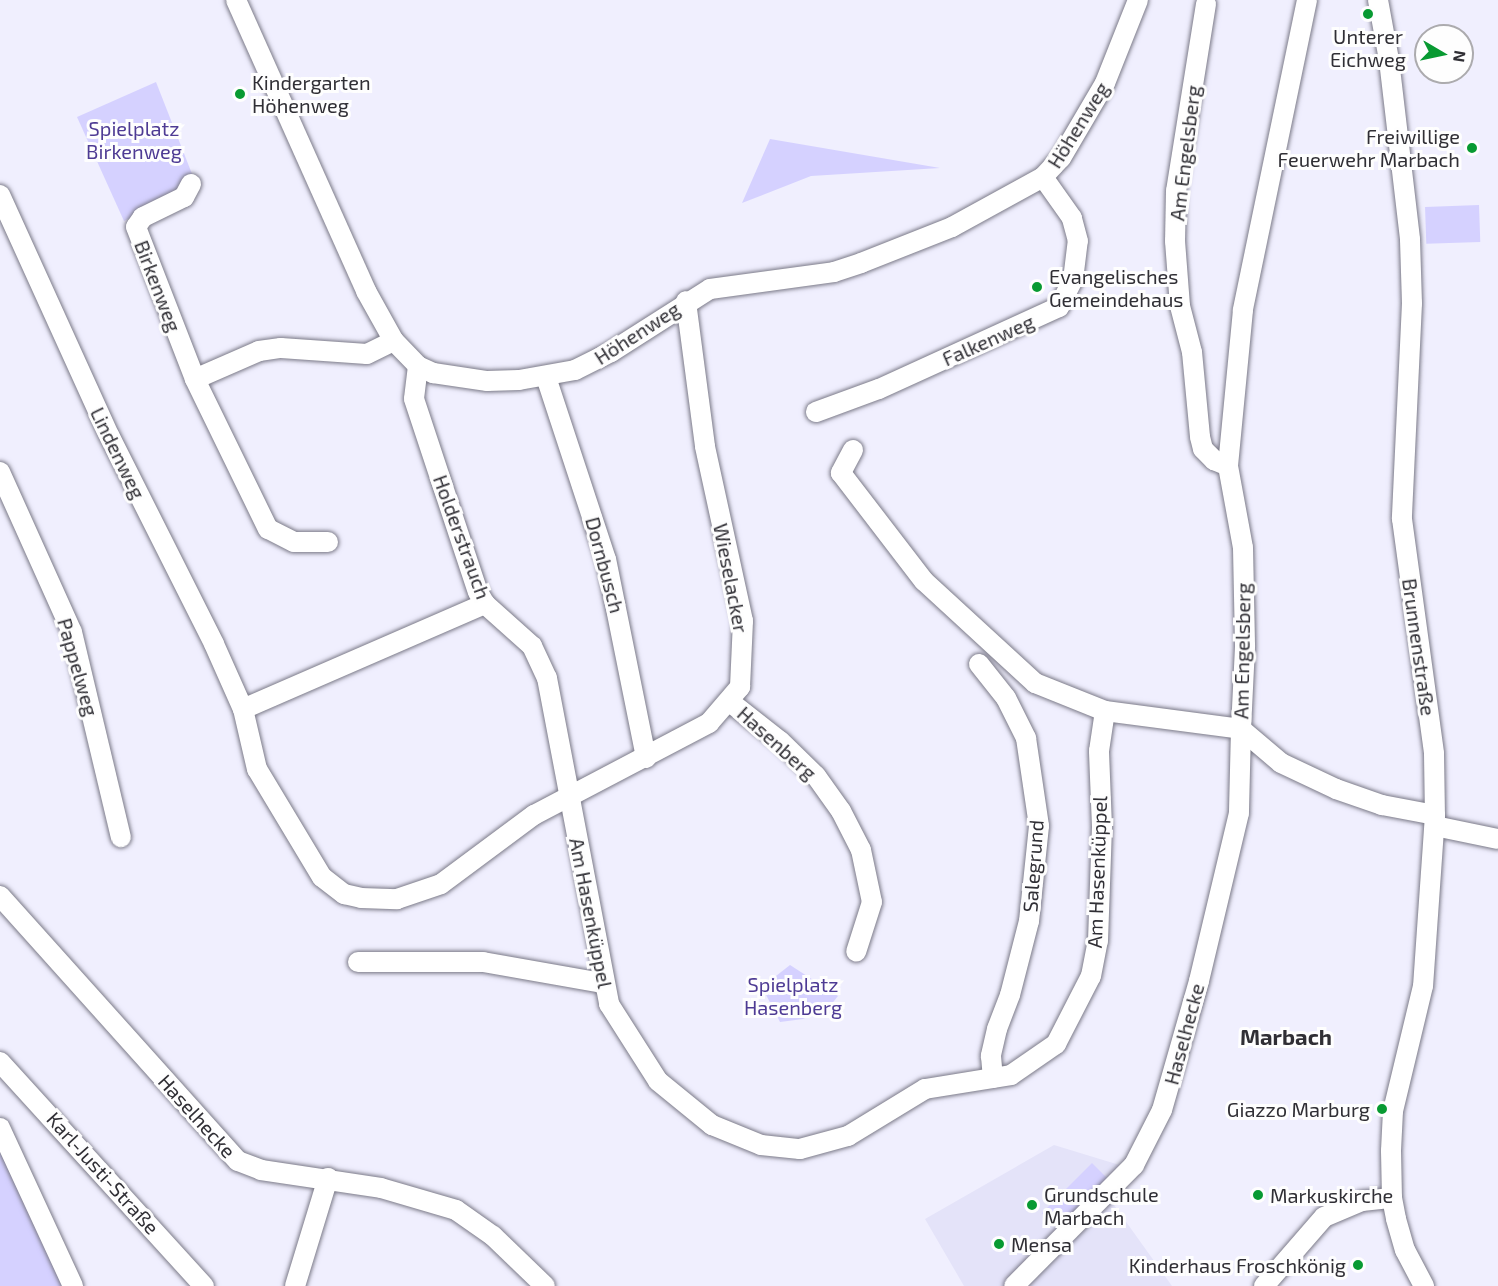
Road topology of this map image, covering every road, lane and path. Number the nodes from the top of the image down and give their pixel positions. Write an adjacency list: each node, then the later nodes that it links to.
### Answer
1 (236, 0): 10 (street)
2 (1138, 0): 6 (street, Höhenweg)
3 (1307, 0): 16 (street, Am Engelsberg)
4 (1378, 0): 27 (street, Brunnenstraße)
5 (1206, 4): 16 (street, Am Engelsberg)
6 (1043, 177): 9 (street, Höhenweg); 14 (street, Falkenweg)
7 (191, 184): 13 (street, Birkenweg)
8 (0, 195): 22 (street, Lindenweg)
9 (686, 301): 12 (street, Höhenweg); 21 (street, Wieselacker)
10 (394, 341): 11 (street); 13 (street)
11 (418, 366): 12 (street, Höhenweg); 19 (street, Holderstrauch)
12 (546, 376): 25 (street, Dornbusch)
13 (195, 379): 18 (street, Birkenweg)
14 (816, 412)
15 (853, 450): 23 (street)
16 (1228, 466): 24 (street, Am Engelsberg)
17 (0, 472): 28 (street, Pappelweg)
18 (328, 542)
19 (485, 604): 22 (street); 26 (street, Holderstrauch)
20 (979, 664): 35 (street, Salegrund)
21 (730, 702): 25 (street, Wieselacker); 31 (street, Hasenberg)
22 (243, 709): 26 (street)
23 (1105, 711): 24 (street); 35 (street, Am Hasenküppel)
24 (1241, 729): 27 (street, Am Engelsberg); 43 (street, Haselhecke)
25 (646, 758): 26 (street, Wieselacker)
26 (568, 794): 33 (street, Am Hasenküppel)
27 (1435, 820): 29 (street, Am Engelsberg); 38 (street, Brunnenstraße)
28 (121, 837)
29 (1498, 838)
30 (0, 896): 37 (street, Haselhecke)
31 (856, 952)
32 (358, 962): 33 (street)
33 (602, 983): 35 (street, Am Hasenküppel)
34 (0, 1062): 40 (street, Karl-Justi-Straße)
35 (993, 1078)
36 (0, 1128): 39 (street)
37 (328, 1178): 41 (street); 42 (street, Haselhecke)
38 (1392, 1198): 44 (street); 45 (street, Brunnenstraße)
39 (73, 1286)
40 (204, 1286)
41 (295, 1286)
42 (544, 1286)
43 (1014, 1286)
44 (1264, 1286)
45 (1424, 1286)

